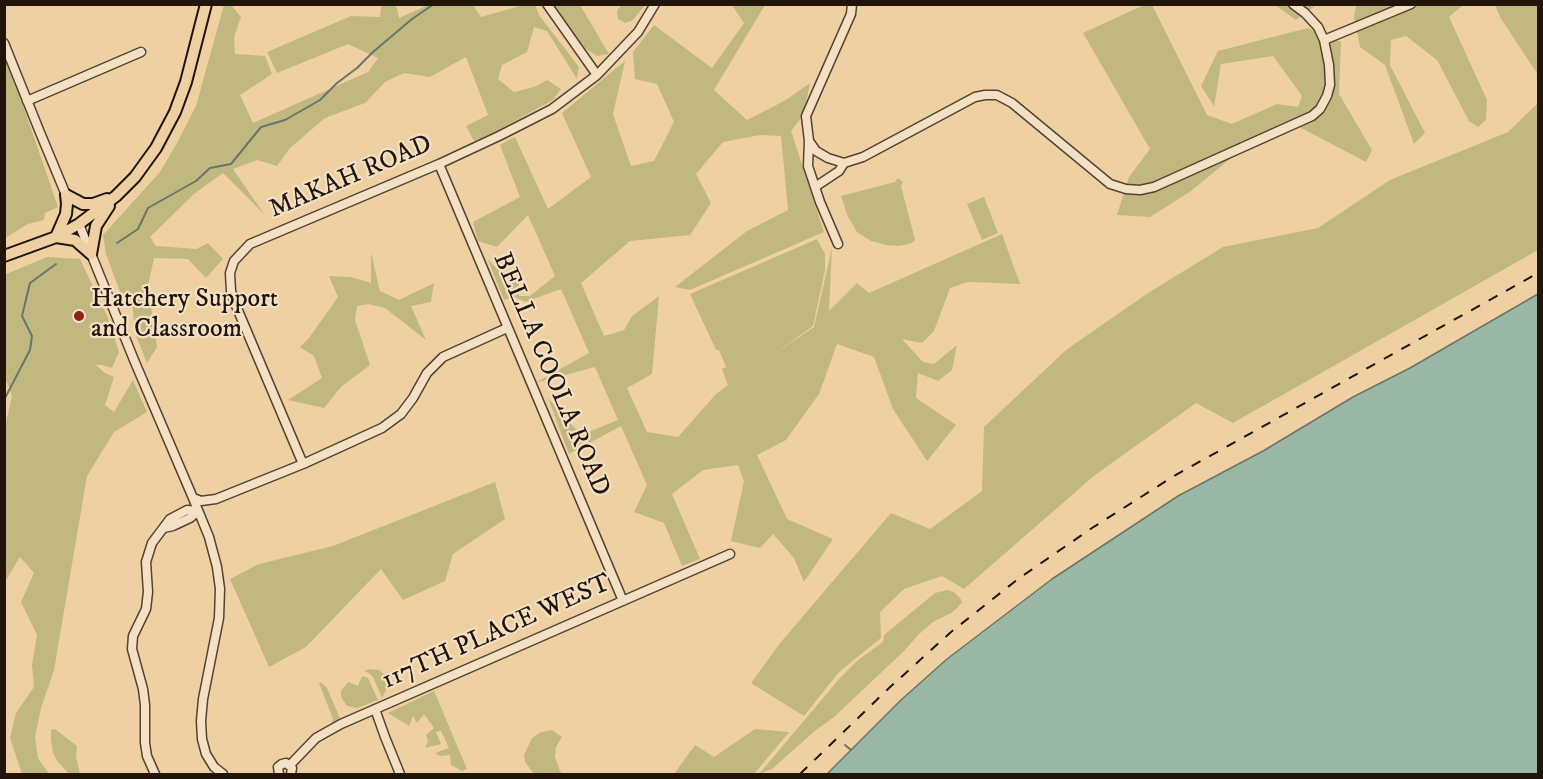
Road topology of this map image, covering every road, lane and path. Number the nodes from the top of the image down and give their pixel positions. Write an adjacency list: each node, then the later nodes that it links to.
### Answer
1 (206, 4): 17 (main road)
2 (547, 4): 10 (street)
3 (655, 4): 10 (street, MAKAH ROAD)
4 (852, 4): 12 (street)
5 (1293, 4): 7 (street)
6 (1411, 4): 7 (street)
7 (1324, 40): 13 (street)
8 (4, 43): 11 (street)
9 (141, 52): 11 (street)
10 (597, 75): 14 (street, MAKAH ROAD)
11 (27, 101): 16 (street)
12 (809, 141): 13 (street); 15 (street)
13 (844, 163): 15 (street)
14 (439, 164): 25 (street, BELLA COOLA ROAD); 26 (street, MAKAH ROAD)
15 (814, 187): 21 (street)
16 (66, 195): 17 (main road); 19 (main road)
17 (116, 196): 18 (main road); 23 (main road)
18 (79, 224): 19 (main road); 23 (street)
19 (56, 237): 20 (main road); 23 (main road)
20 (40, 243): 22 (main road); 24 (main road)
21 (838, 244)
22 (4, 249)
23 (91, 254): 27 (street)
24 (4, 256)
25 (507, 328): 26 (street); 30 (street, BELLA COOLA ROAD)
26 (303, 464): 27 (street)
27 (193, 498): 28 (street)
28 (198, 511): 33 (street); 34 (street)
29 (730, 554): 30 (street, 117TH PLACE WEST)
30 (623, 601): 31 (street, 117TH PLACE WEST)
31 (375, 709): 32 (street, 117TH PLACE WEST); 36 (street)
32 (292, 771): 35 (street, 117TH PLACE WEST)
33 (155, 774)
34 (223, 774)
35 (279, 774)
36 (400, 774)

